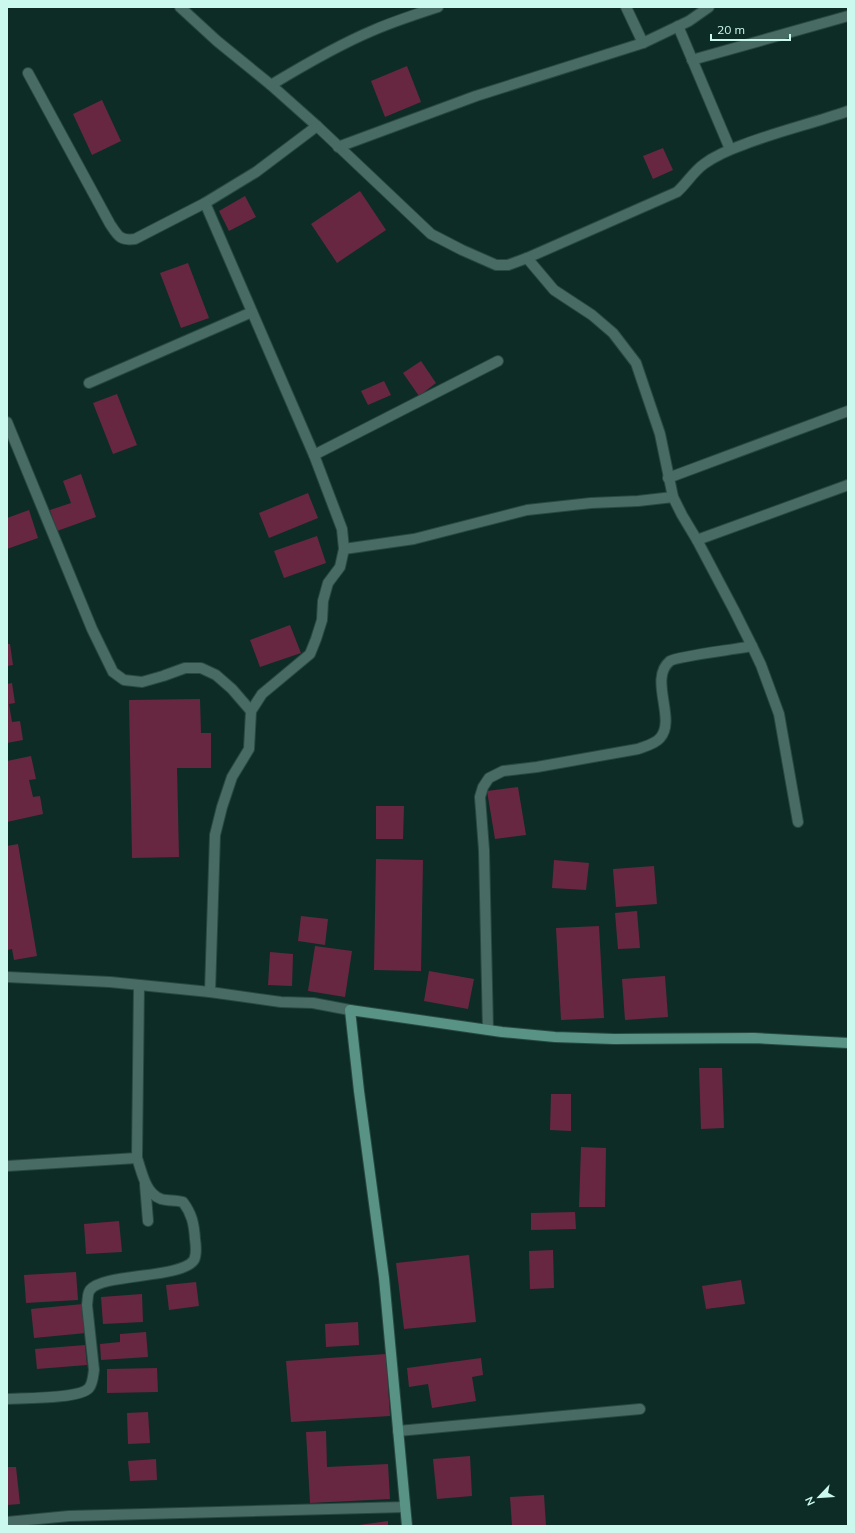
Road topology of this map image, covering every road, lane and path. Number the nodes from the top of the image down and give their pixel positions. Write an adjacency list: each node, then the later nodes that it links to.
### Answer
1 (180, 7): 10 (street)
2 (438, 7): 10 (street)
3 (626, 7): 7 (street)
4 (709, 7): 6 (street)
5 (848, 16): 8 (street)
6 (678, 26): 7 (street); 8 (street)
7 (643, 43): 13 (street)
8 (692, 60): 14 (street)
9 (28, 73): 15 (street)
10 (271, 85): 12 (street)
11 (848, 111): 14 (street)
12 (316, 126): 13 (street); 15 (street)
13 (338, 147): 16 (street)
14 (730, 149): 16 (street)
15 (205, 203): 17 (street)
16 (527, 258): 23 (street)
17 (252, 312): 19 (street); 22 (street)
18 (498, 361): 22 (street)
19 (89, 383)
20 (848, 411): 23 (street)
21 (7, 422): 29 (street)
22 (314, 455): 27 (street)
23 (668, 478): 25 (street)
24 (848, 485): 26 (street)
25 (673, 497): 26 (street); 27 (street)
26 (697, 540): 28 (street)
27 (344, 549): 29 (street)
28 (752, 646): 30 (street); 35 (street)
29 (251, 711): 33 (street)
30 (798, 822)
31 (7, 977): 32 (street)
32 (139, 985): 33 (street); 37 (street)
33 (210, 992): 34 (street)
34 (350, 1010): 35 (street); 43 (street)
35 (488, 1030): 36 (street)
36 (848, 1044)
37 (137, 1158): 38 (street); 39 (street)
38 (7, 1166)
39 (145, 1182): 40 (street); 41 (street)
40 (148, 1221)
41 (7, 1399)
42 (640, 1409): 43 (street)
43 (398, 1431): 44 (street)
44 (405, 1507): 45 (street); 46 (street)
45 (7, 1522)
46 (407, 1526)

